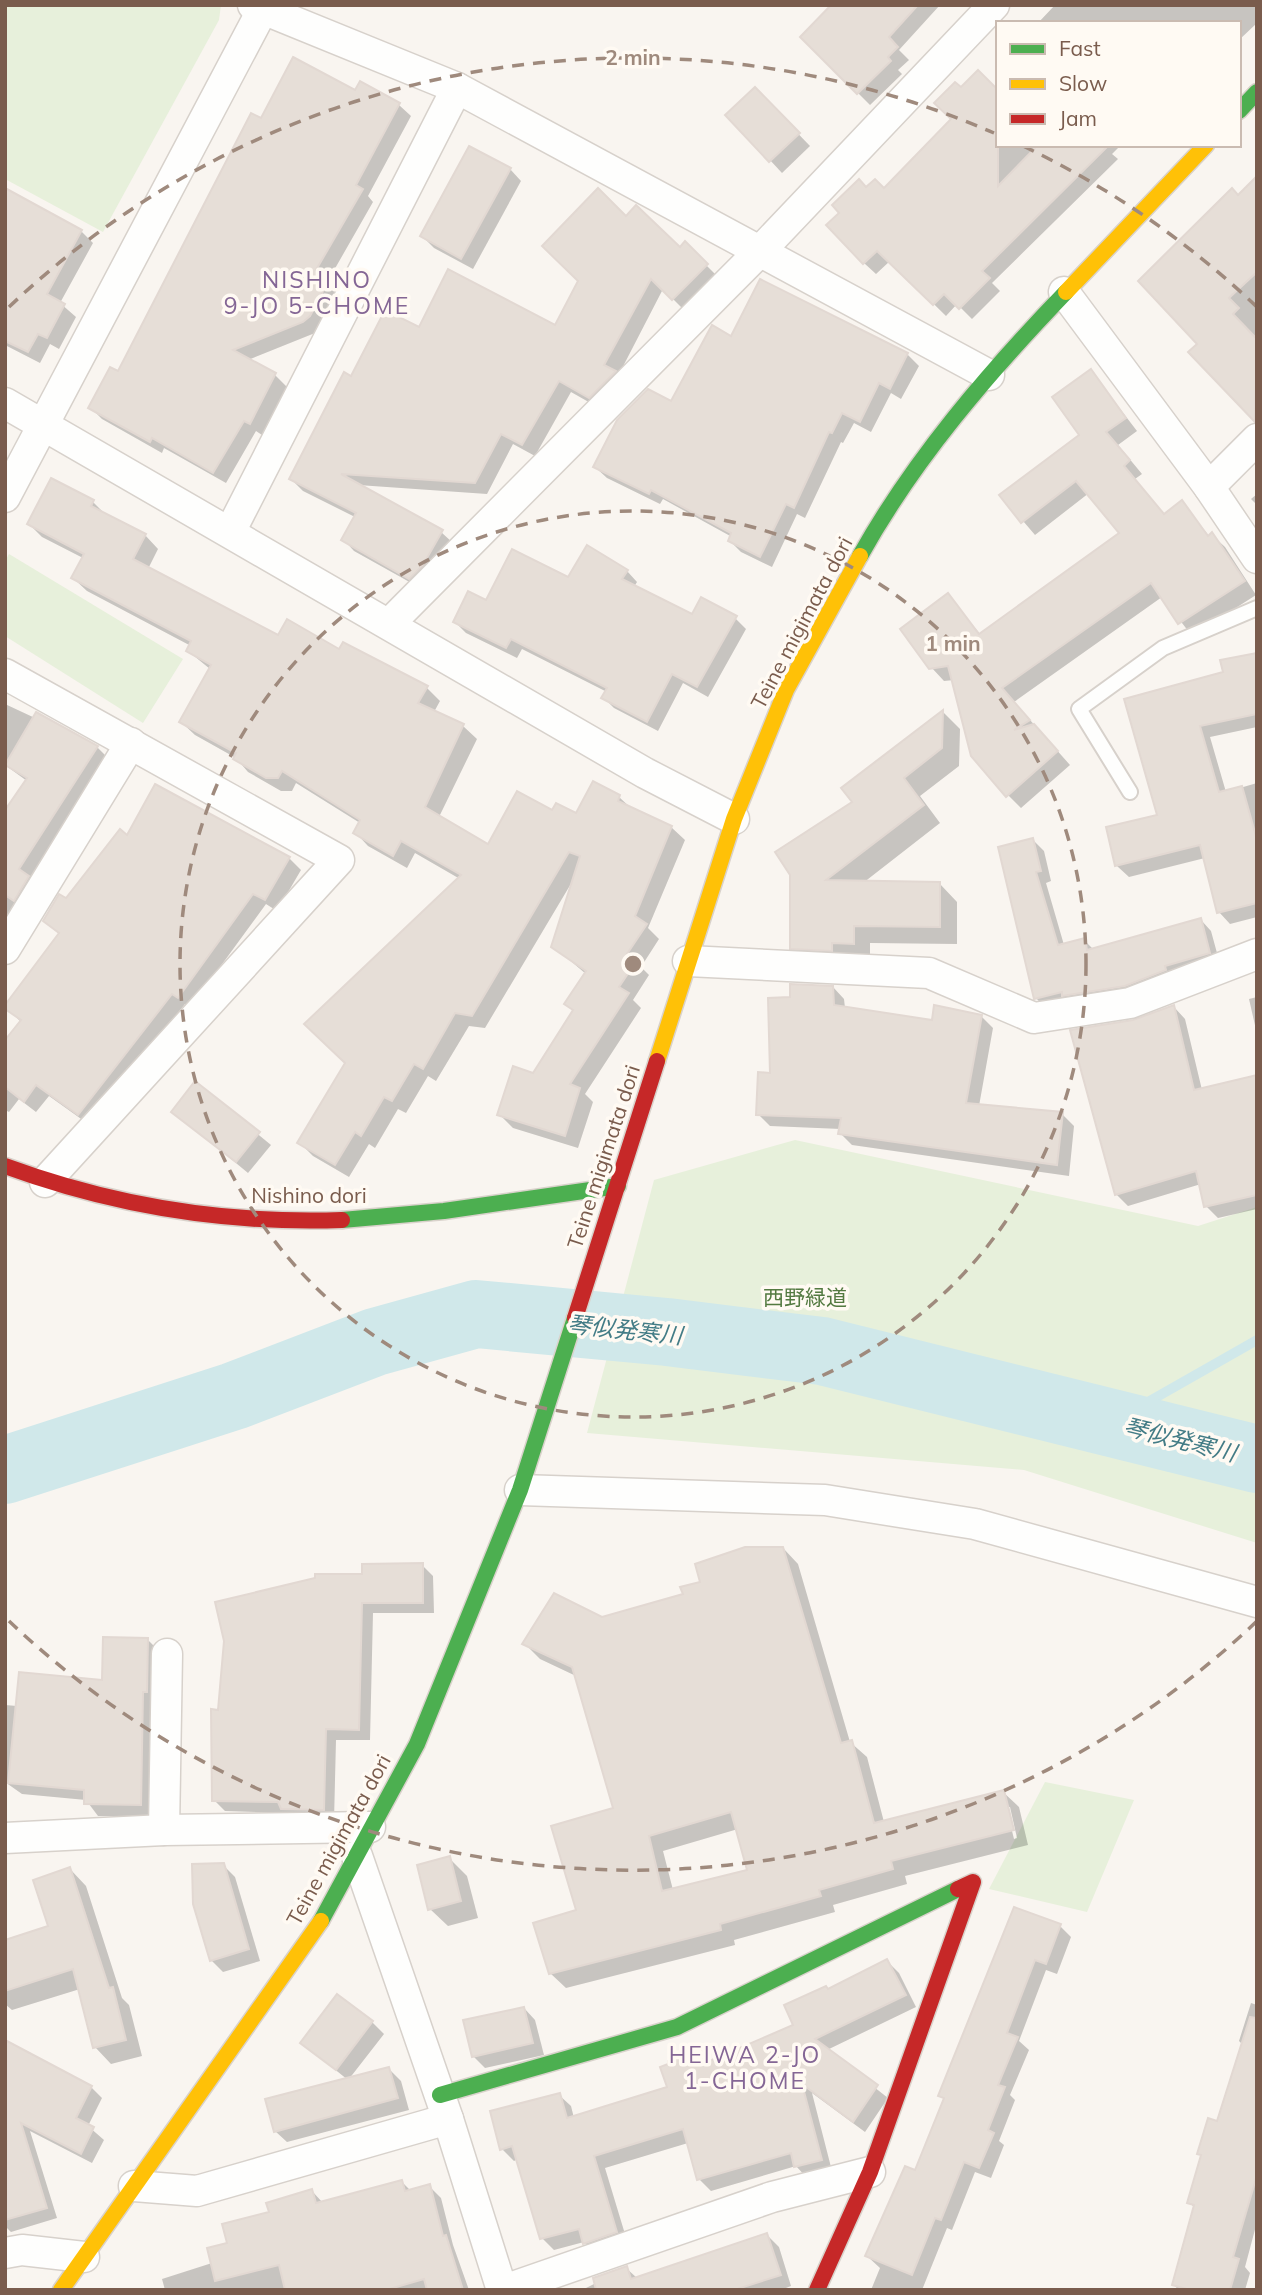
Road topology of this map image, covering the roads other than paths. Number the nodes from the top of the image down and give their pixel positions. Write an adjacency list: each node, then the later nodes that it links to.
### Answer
1 (994, 5): 7 (street)
2 (260, 7): 3 (street); 11 (street)
3 (457, 88): 7 (street); 15 (street)
4 (1257, 92): 5 (street)
5 (1241, 109)
6 (1204, 147): 8 (street, Teine migimata dori)
7 (761, 250): 9 (street); 18 (street)
8 (1064, 292): 9 (street, Teine migimata dori); 13 (street)
9 (989, 375): 22 (street, Teine migimata dori)
10 (5, 403): 11 (street)
11 (44, 424): 14 (street); 15 (street)
12 (1257, 439): 13 (street)
13 (1209, 487): 16 (street)
14 (5, 497)
15 (230, 532): 18 (street)
16 (1257, 558)
17 (1257, 608): 21 (lane)
18 (389, 624): 22 (street)
19 (5, 674): 20 (street)
20 (131, 743): 23 (street); 27 (street)
21 (1130, 792)
22 (734, 819): 25 (street, Teine migimata dori)
23 (5, 949)
24 (1257, 954): 25 (street)
25 (688, 961): 28 (street, Teine migimata dori)
26 (5, 1166): 27 (street, Nishino dori)
27 (45, 1182): 28 (street, Nishino dori)
28 (618, 1186): 29 (street, Teine migimata dori)
29 (520, 1490): 30 (street); 32 (street, Teine migimata dori)
30 (1257, 1602)
31 (167, 1654): 33 (street)
32 (370, 1827): 33 (street); 35 (street, Teine migimata dori)
33 (164, 1830): 34 (street)
34 (5, 1838)
35 (357, 1856): 36 (street); 38 (street, Teine migimata dori)
36 (444, 2107): 37 (street); 38 (street); 42 (street)
37 (870, 2172): 42 (street); 43 (street)
38 (134, 2186): 40 (street, Teine migimata dori)
39 (5, 2253): 40 (street)
40 (84, 2257): 41 (street, Teine migimata dori)
41 (61, 2290)
42 (503, 2290)
43 (817, 2290)

